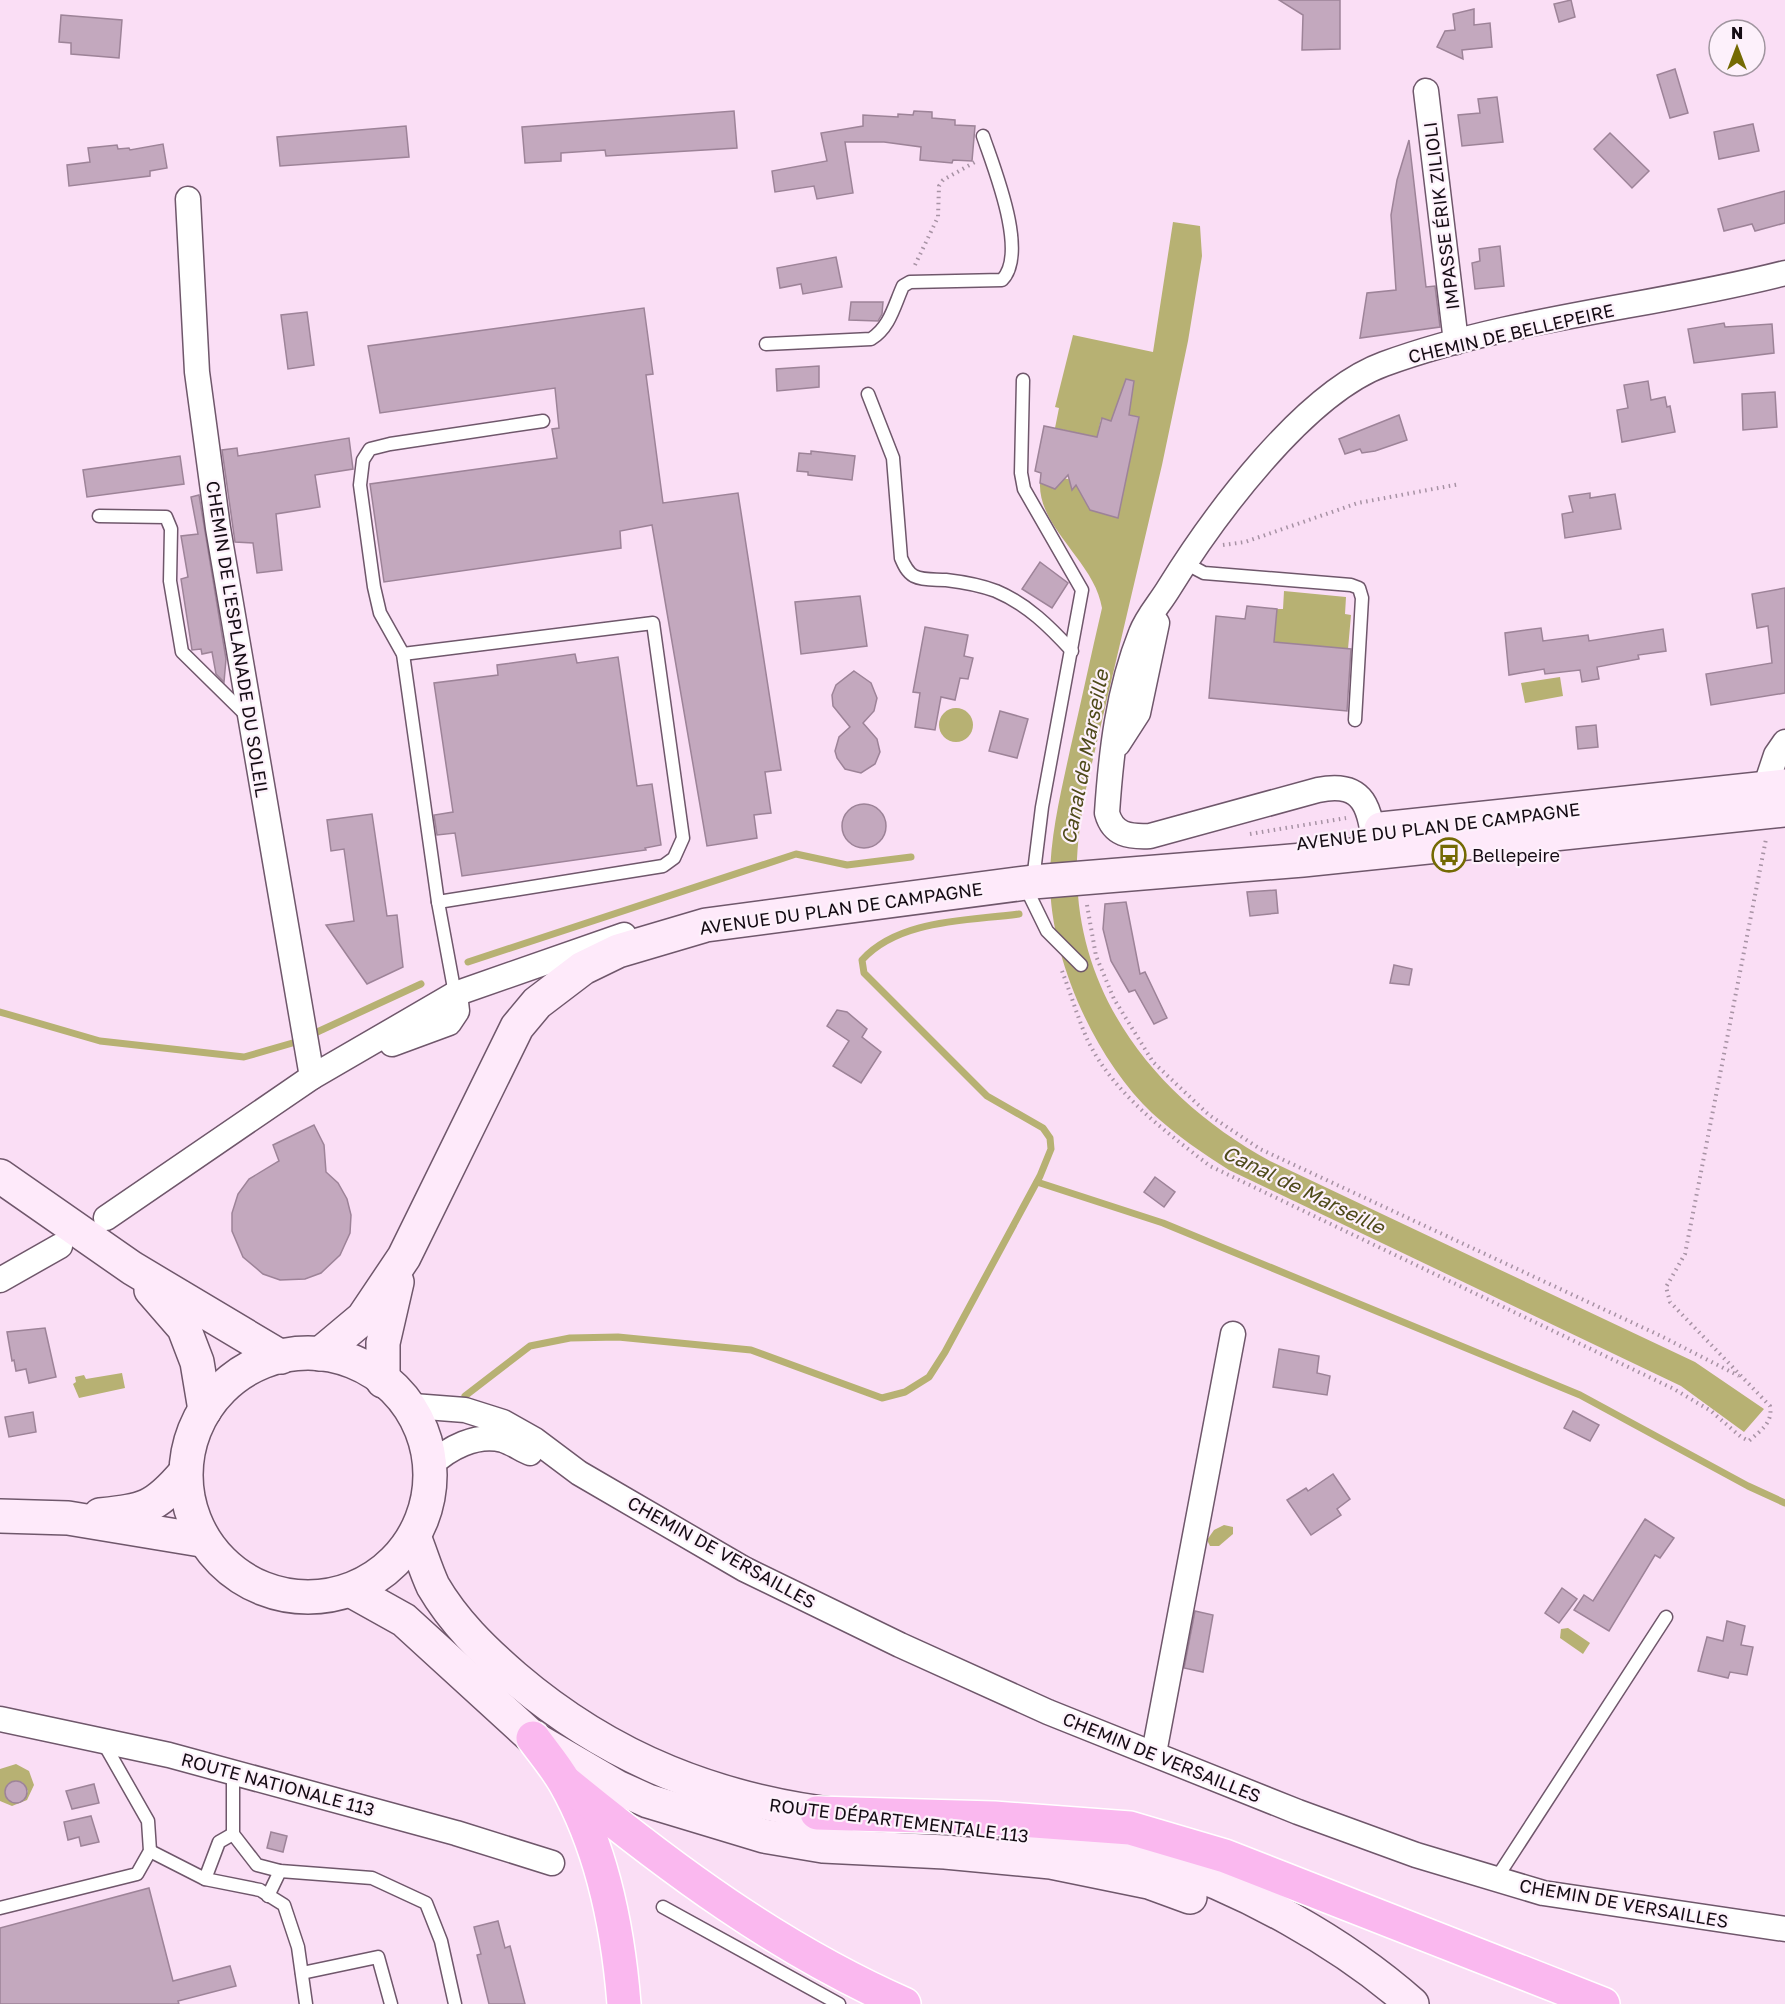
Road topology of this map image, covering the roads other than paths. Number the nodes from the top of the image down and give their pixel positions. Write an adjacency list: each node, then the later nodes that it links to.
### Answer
1 (1426, 91): 5 (street, IMPASSE ÉRIK ZILIOLI)
2 (983, 136): 6 (lane)
3 (188, 199): 14 (street, CHEMIN DE L'ESPLANADE DU SOLEIL)
4 (1785, 273): 5 (street, CHEMIN DE BELLEPEIRE)
5 (1455, 342): 11 (street, CHEMIN DE BELLEPEIRE)
6 (766, 344)
7 (1023, 380): 12 (lane)
8 (868, 393): 12 (lane)
9 (543, 421): 13 (lane)
10 (99, 516): 14 (lane)
11 (1189, 555): 15 (lane); 18 (street, CHEMIN DE BELLEPEIRE)
12 (1072, 651): 19 (lane)
13 (403, 654): 20 (lane); 20 (lane)
14 (251, 719): 24 (street, CHEMIN DE L'ESPLANADE DU SOLEIL)
15 (1355, 720)
16 (1785, 741): 17 (street)
17 (1777, 799): 18 (main road, AVENUE DU PLAN DE CAMPAGNE)
18 (1374, 841): 19 (main road, AVENUE DU PLAN DE CAMPAGNE)
19 (1035, 882): 21 (main road, AVENUE DU PLAN DE CAMPAGNE); 22 (lane)
20 (438, 902): 23 (lane)
21 (706, 925): 23 (street); 28 (main road, AVENUE DU PLAN DE CAMPAGNE)
22 (1081, 965)
23 (455, 994): 24 (street)
24 (312, 1077): 26 (street)
25 (0, 1176): 29 (main road)
26 (106, 1218)
27 (60, 1246): 30 (street)
28 (404, 1257): 32 (main road, AVENUE DU PLAN DE CAMPAGNE); 34 (main road, AVENUE DU PLAN DE CAMPAGNE)
29 (132, 1268): 33 (main road); 36 (main road)
30 (0, 1280)
31 (1233, 1334): 49 (street)
32 (320, 1354): 33 (main road); 34 (main road)
33 (281, 1357): 36 (main road)
34 (383, 1381): 35 (main road)
35 (413, 1406): 37 (main road); 38 (street, CHEMIN DE VERSAILLES)
36 (205, 1410): 39 (main road)
37 (430, 1466): 38 (street, CHEMIN DE VERSAILLES); 42 (main road)
38 (579, 1473): 49 (street, CHEMIN DE VERSAILLES)
39 (184, 1474): 41 (main road); 43 (main road)
40 (0, 1516): 41 (main road)
41 (68, 1518): 43 (main road)
42 (416, 1539): 44 (main road); 52 (main road, ROUTE DÉPARTEMENTALE 113)
43 (201, 1540): 44 (main road)
44 (352, 1592): 47 (main road, ROUTE DÉPARTEMENTALE 113)
45 (1666, 1617): 58 (lane)
46 (0, 1719): 48 (street, ROUTE NATIONALE 113)
47 (533, 1738): 51 (highway); 71 (main road, ROUTE DÉPARTEMENTALE 113)
48 (102, 1742): 50 (street, ROUTE NATIONALE 113); 54 (lane)
49 (1154, 1753): 58 (street, CHEMIN DE VERSAILLES)
50 (233, 1772): 53 (lane); 55 (street, ROUTE NATIONALE 113)
51 (565, 1782): 65 (highway); 69 (highway)
52 (817, 1813): 72 (main road, ROUTE DÉPARTEMENTALE 113); 73 (highway)
53 (233, 1834): 56 (lane); 57 (lane)
54 (150, 1851): 57 (lane); 61 (lane)
55 (552, 1863)
56 (280, 1871): 59 (lane); 68 (lane)
57 (205, 1879): 59 (lane)
58 (1496, 1879): 62 (street, CHEMIN DE VERSAILLES)
59 (268, 1896): 63 (lane)
60 (663, 1907): 64 (lane)
61 (0, 1908)
62 (1785, 1929)
63 (302, 1973): 66 (lane); 67 (lane)
64 (819, 1999): 70 (lane)
65 (897, 2002)
66 (306, 2004)
67 (391, 2004)
68 (455, 2004)
69 (624, 2004)
70 (839, 2004)
71 (1391, 2004)
72 (1412, 2004)
73 (1603, 2004)

